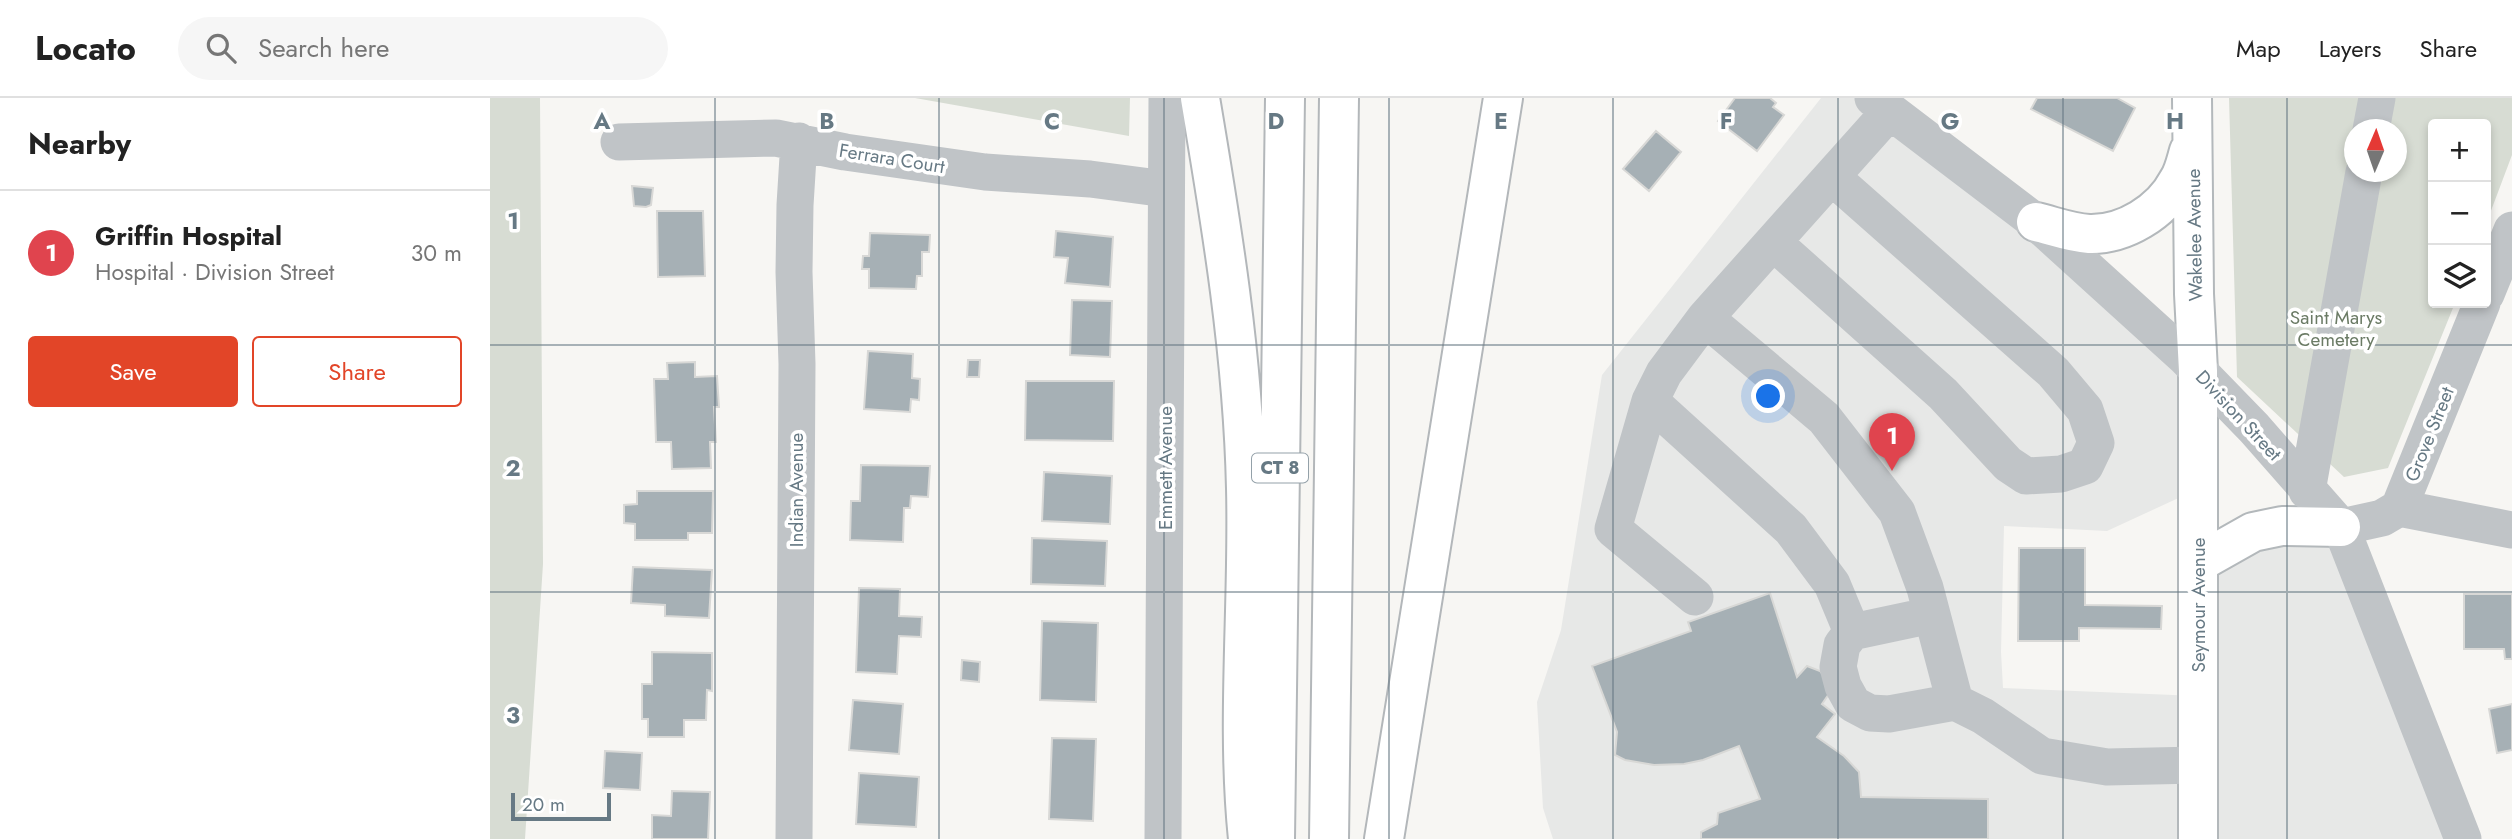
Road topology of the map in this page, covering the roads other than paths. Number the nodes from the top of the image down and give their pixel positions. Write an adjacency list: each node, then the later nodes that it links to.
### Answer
1 (1167, 98): 15 (street, Emmett Avenue)
2 (1200, 98): 36 (main road)
3 (1285, 98): 37 (main road, CT 8)
4 (1339, 98): 38 (main road, CT 8)
5 (1503, 98): 39 (main road)
6 (2192, 98): 10 (main road, Wakelee Avenue)
7 (2376, 98): 9 (street)
8 (1881, 105): 13 (street); 16 (street, Division Street)
9 (2373, 119)
10 (2193, 139): 16 (main road); 22 (main road, Wakelee Avenue)
11 (799, 141): 12 (street, Ferrara Court); 15 (street, Ferrara Court); 34 (street, Indian Avenue)
12 (619, 142)
13 (1832, 177): 18 (street); 18 (street)
14 (2362, 182): 24 (street)
15 (1166, 189): 35 (street, Emmett Avenue)
16 (2036, 222): 22 (street, Division Street)
17 (2512, 230): 19 (street)
18 (1773, 242): 21 (street)
19 (2491, 282)
20 (2480, 308): 25 (street, Grove Street)
21 (1705, 318): 23 (street); 30 (street)
22 (2198, 371): 24 (street, Division Street); 28 (main road, Seymour Avenue)
23 (1650, 401): 29 (street); 31 (street)
24 (2307, 491): 26 (street, Division Street)
25 (2399, 508): 26 (street); 27 (street)
26 (2341, 527): 28 (main road); 41 (street, Division Street)
27 (2512, 530)
28 (2198, 563): 33 (main road, Seymour Avenue)
29 (1695, 597)
30 (1933, 615): 31 (street); 32 (street)
31 (1853, 632): 32 (street)
32 (1955, 702): 33 (street)
33 (2198, 765): 40 (main road, Seymour Avenue)
34 (794, 839)
35 (1163, 839)
36 (1248, 839)
37 (1275, 839)
38 (1329, 839)
39 (1384, 839)
40 (2198, 839)
41 (2463, 839)

